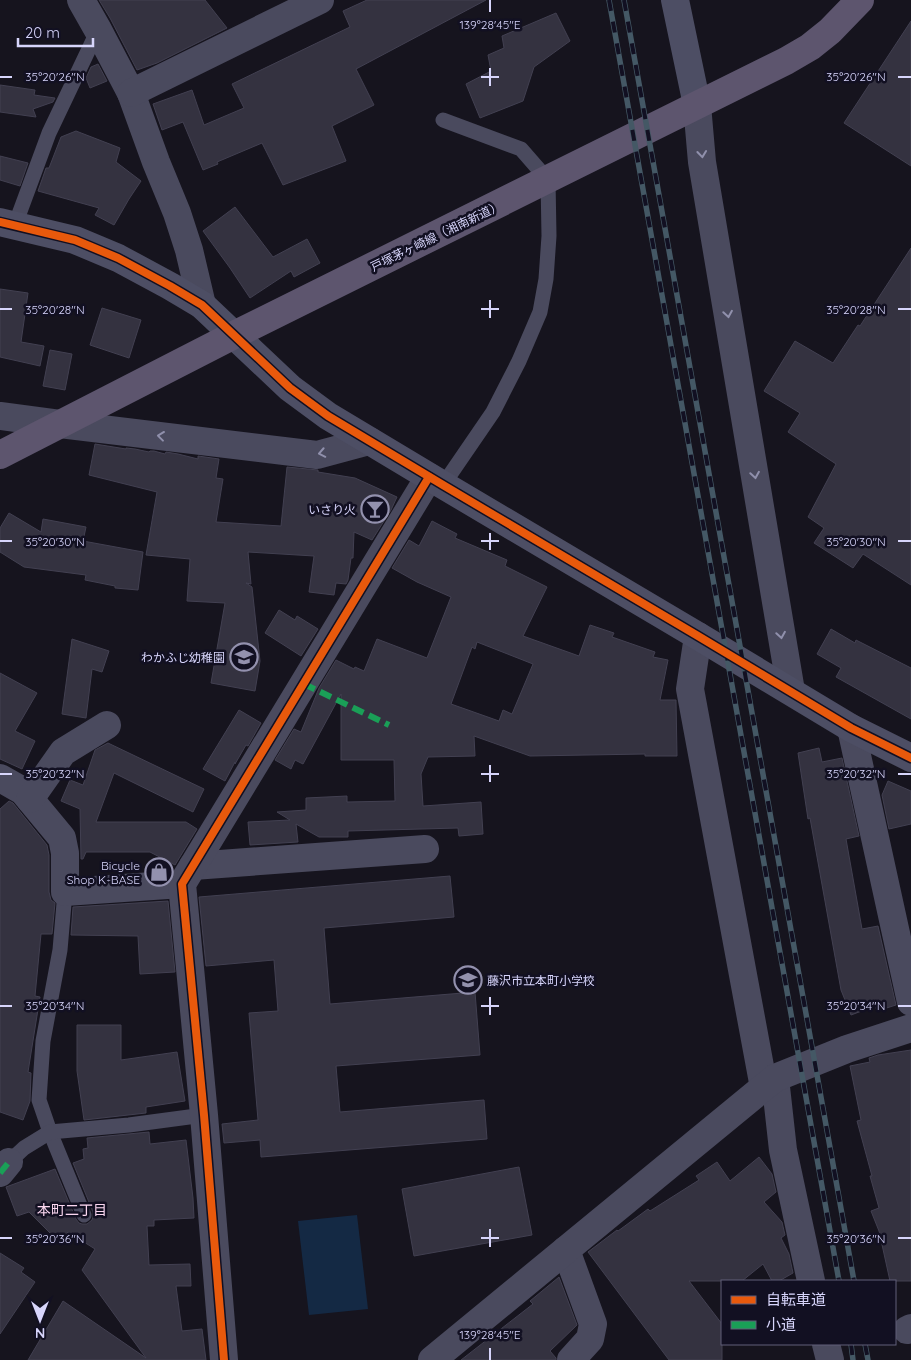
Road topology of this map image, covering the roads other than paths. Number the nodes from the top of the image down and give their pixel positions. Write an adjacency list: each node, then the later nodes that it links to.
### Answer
1 (81, 0): 5 (street)
2 (320, 0): 6 (street)
3 (675, 0): 7 (street)
4 (860, 0): 7 (main road, 戸塚茅ヶ崎線（湘南新道）)
5 (98, 30): 6 (street); 10 (lane)
6 (131, 93): 11 (street)
7 (697, 106): 9 (main road, 戸塚茅ヶ崎線（湘南新道）); 19 (street, one-way to 19)
8 (443, 120): 9 (lane)
9 (548, 180): 12 (main road, 戸塚茅ヶ崎線（湘南新道）); 17 (lane)
10 (5, 226): 11 (street)
11 (202, 305): 12 (street)
12 (234, 335): 14 (main road, 戸塚茅ヶ崎線（湘南新道）); 15 (street)
13 (0, 416): 14 (street)
14 (60, 424): 15 (street, one-way to 14); 16 (main road, 戸塚茅ヶ崎線（湘南新道）)
15 (369, 441): 17 (street)
16 (0, 455)
17 (436, 481): 18 (street); 26 (street)
18 (698, 636): 19 (street); 30 (street)
19 (791, 691): 21 (street)
20 (107, 725): 24 (street)
21 (851, 728): 22 (street); 28 (street)
22 (911, 758)
23 (0, 778): 24 (street)
24 (30, 800): 27 (street)
25 (425, 849): 26 (street)
26 (187, 875): 27 (street); 31 (street)
27 (65, 892): 32 (lane)
28 (911, 1002)
29 (911, 1028): 30 (street)
30 (769, 1083): 35 (street); 36 (street)
31 (204, 1115): 32 (lane); 38 (street)
32 (50, 1132): 33 (lane); 34 (lane)
33 (4, 1167)
34 (84, 1215)
35 (566, 1250): 39 (street); 40 (street)
36 (812, 1280)
37 (826, 1345): 41 (street)
38 (224, 1360)
39 (432, 1360)
40 (571, 1360)
41 (830, 1360)

